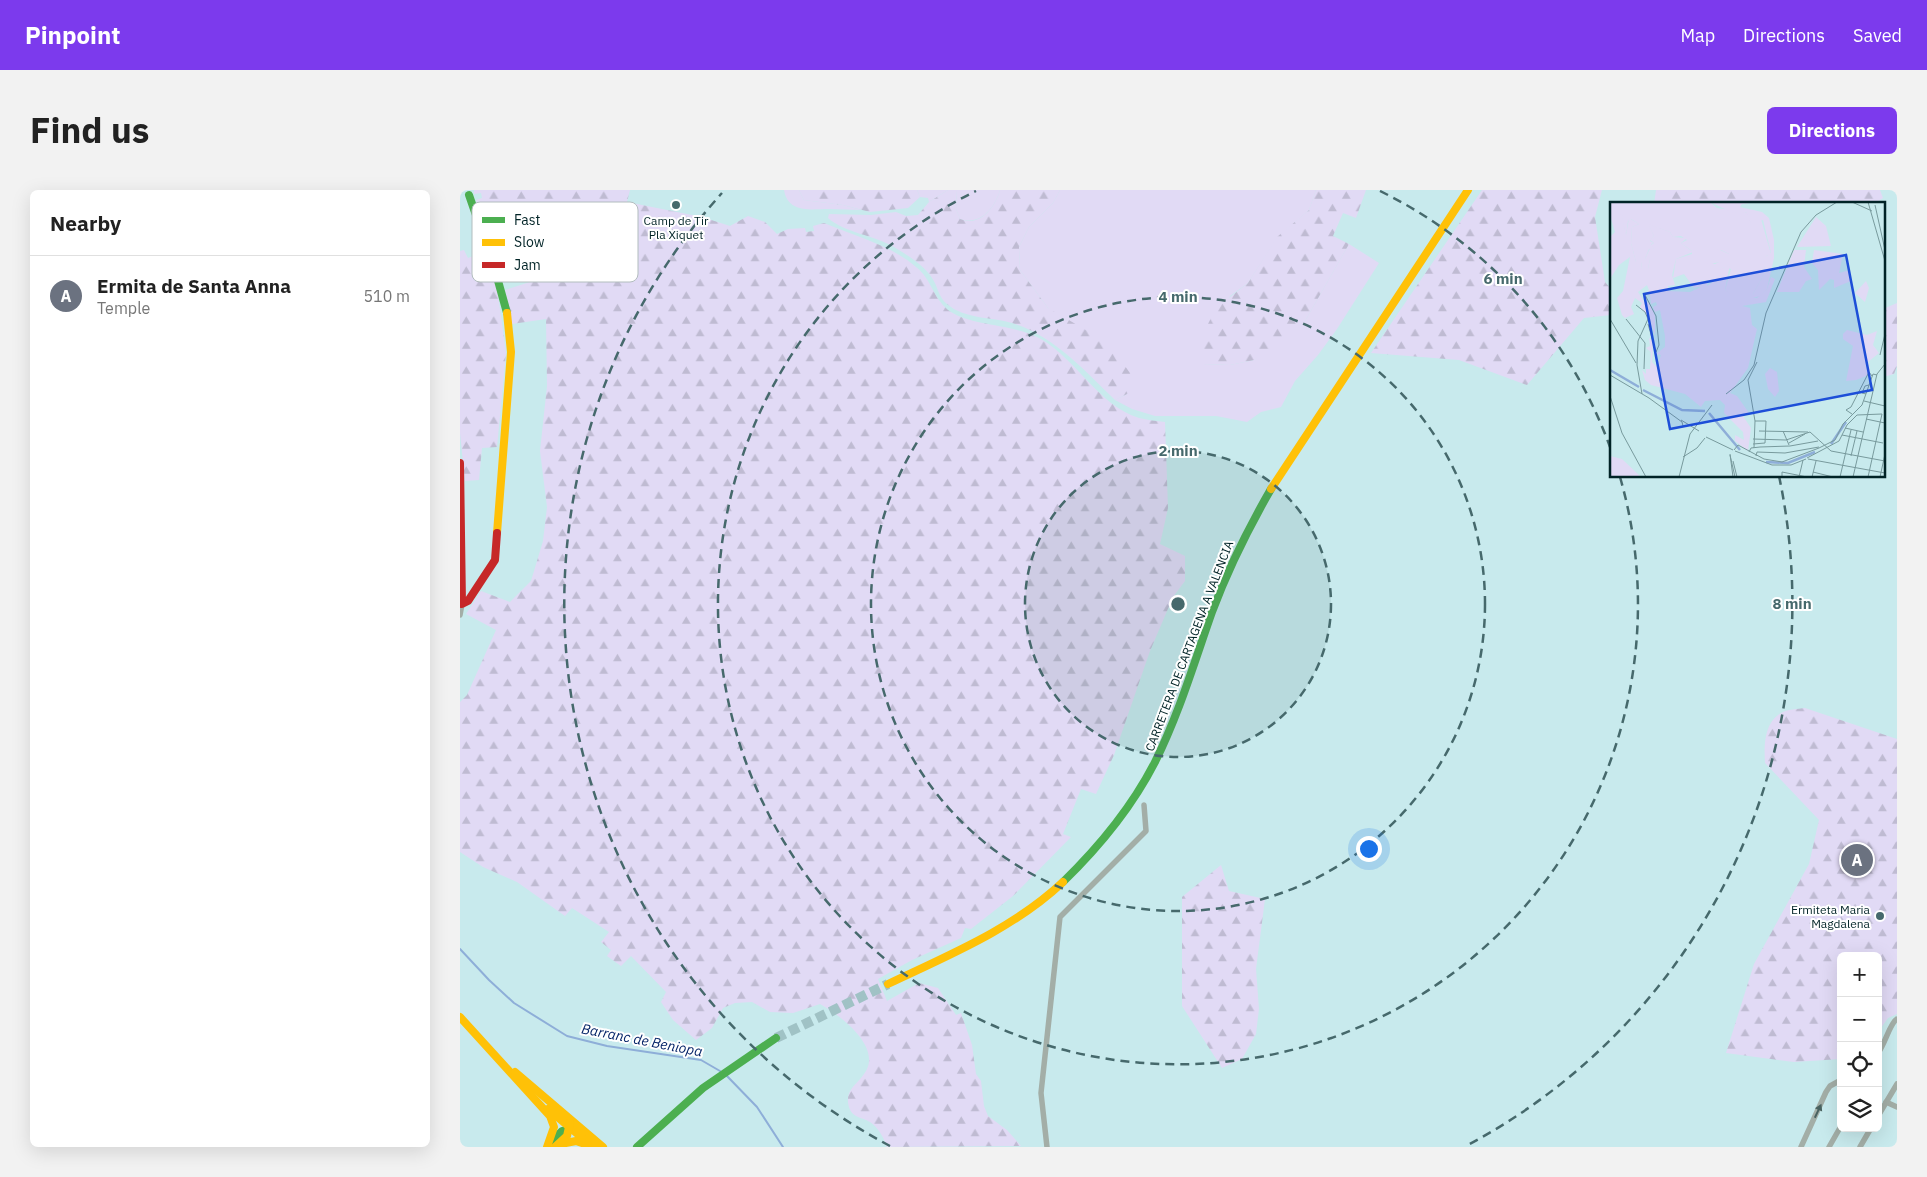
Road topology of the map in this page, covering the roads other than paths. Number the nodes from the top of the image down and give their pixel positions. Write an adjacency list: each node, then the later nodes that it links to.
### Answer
1 (1468, 190): 9 (main road, CARRETERA DE CARTAGENA A VALENCIA)
2 (469, 195): 3 (main road)
3 (472, 204)
4 (498, 282): 6 (main road)
5 (460, 463): 6 (main road)
6 (462, 604): 7 (street)
7 (460, 615)
8 (1144, 805): 27 (street)
9 (888, 984)
10 (460, 1018): 14 (main road)
11 (1897, 1019): 13 (street)
12 (776, 1038): 22 (main road)
13 (1882, 1046)
14 (498, 1057): 17 (main road); 18 (main road)
15 (1837, 1082): 33 (street, one-way to 15)
16 (1897, 1084): 19 (street)
17 (523, 1086): 23 (main road); 26 (main road)
18 (533, 1088): 23 (main road); 30 (main road)
19 (1886, 1102): 20 (street); 21 (street)
20 (1882, 1107)
21 (1897, 1107)
22 (671, 1110): 31 (main road); 32 (main road)
23 (570, 1127): 26 (main road); 26 (main road); 28 (main road); 29 (main road)
24 (1838, 1132): 34 (street)
25 (1869, 1132): 35 (street)
26 (553, 1145): 28 (main road)
27 (1047, 1145)
28 (592, 1147)
29 (597, 1147)
30 (603, 1147)
31 (630, 1147)
32 (637, 1147)
33 (1801, 1147)
34 (1829, 1147)
35 (1860, 1147)

